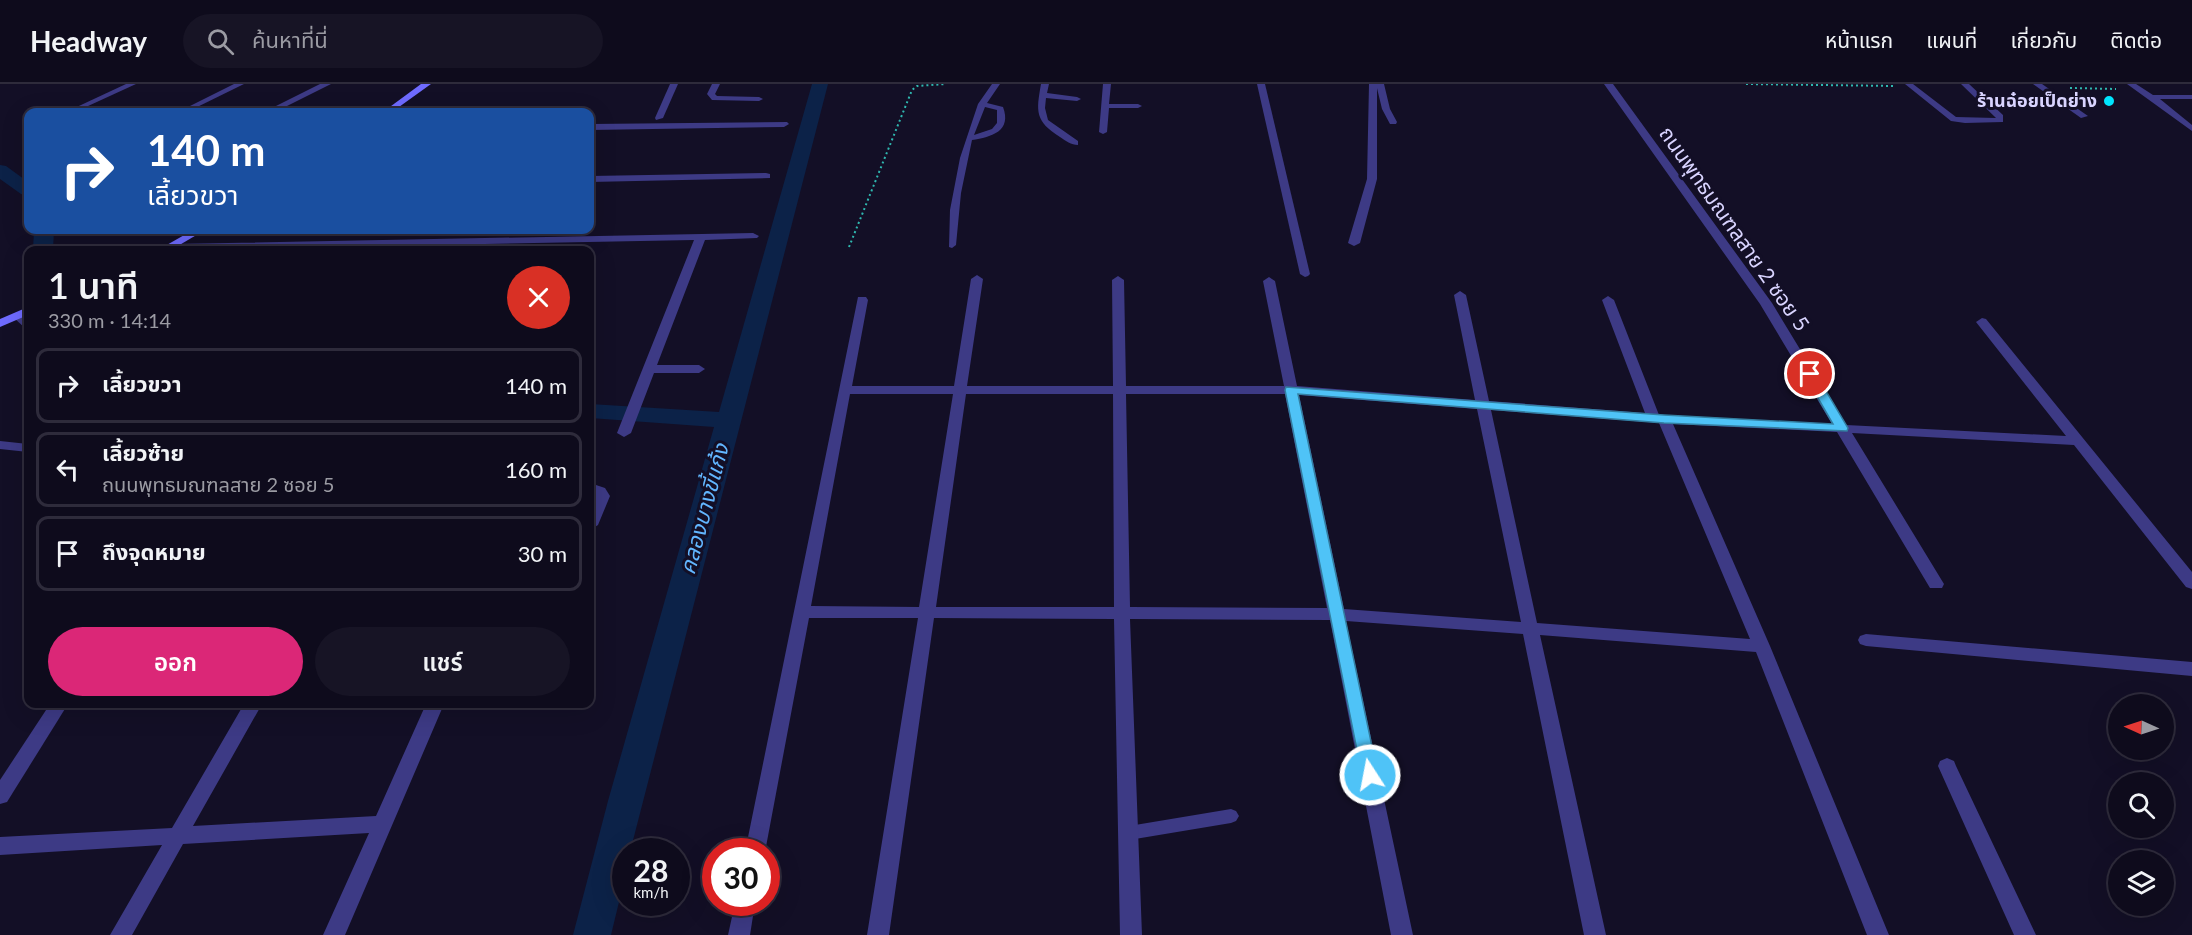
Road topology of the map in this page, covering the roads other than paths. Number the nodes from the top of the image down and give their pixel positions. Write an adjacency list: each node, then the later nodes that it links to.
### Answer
1 (132, 84): 30 (lane)
2 (230, 84): 19 (lane)
3 (240, 84): 31 (lane)
4 (327, 84): 32 (street)
5 (427, 84): 33 (street)
6 (674, 84): 35 (lane)
7 (716, 84): 23 (lane)
8 (996, 84): 27 (lane)
9 (1045, 84): 20 (lane)
10 (1107, 84): 28 (lane)
11 (1261, 84): 54 (lane)
12 (1373, 84): 49 (street)
13 (1380, 84): 36 (lane)
14 (1608, 84): 72 (street, ถนนพุทธมณฑลสาย 2 ซอย 5)
15 (2037, 84): 34 (lane)
16 (2131, 84): 21 (lane)
17 (1912, 87): 25 (lane)
18 (1968, 87): 25 (lane)
19 (218, 90)
20 (1043, 95): 24 (lane); 42 (lane)
21 (2152, 97): 22 (lane); 39 (lane)
22 (2192, 97)
23 (759, 99)
24 (1077, 99)
25 (1981, 100): 26 (lane)
26 (2031, 100)
27 (982, 104): 41 (lane); 41 (lane)
28 (1105, 106): 29 (lane); 40 (lane)
29 (1138, 106)
30 (79, 108)
31 (190, 108)
32 (277, 108)
33 (393, 108)
34 (2084, 116)
35 (659, 118)
36 (1393, 122)
37 (784, 124): 38 (street)
38 (594, 127)
39 (2192, 129)
40 (1103, 132)
41 (971, 138): 50 (lane)
42 (1075, 143)
43 (766, 176): 44 (street)
44 (594, 179)
45 (193, 234): 51 (street)
46 (753, 236): 47 (street)
47 (701, 237): 48 (street); 64 (street)
48 (569, 239): 52 (street); 53 (street)
49 (1354, 243)
50 (952, 245)
51 (172, 246)
52 (429, 246)
53 (565, 246)
54 (1305, 274)
55 (977, 279): 66 (street)
56 (1118, 280): 68 (street)
57 (1269, 281): 69 (street)
58 (1460, 296): 70 (street)
59 (862, 300): 67 (street)
60 (1608, 300): 71 (street)
61 (23, 313): 63 (street)
62 (1982, 322): 74 (street)
63 (0, 323)
64 (649, 369): 65 (street); 73 (street)
65 (699, 369)
66 (959, 389): 67 (street); 68 (street); 82 (street)
67 (844, 390): 81 (street)
68 (1120, 390): 69 (street); 83 (street)
69 (1291, 390): 70 (street); 84 (street)
70 (1483, 405): 71 (street); 85 (street)
71 (1659, 419): 72 (street); 87 (street)
72 (1842, 428): 74 (street); 80 (street, ถนนพุทธมณฑลสาย 2 ซอย 5)
73 (624, 433)
74 (2076, 441): 79 (street)
75 (0, 445): 76 (street)
76 (24, 448)
77 (594, 489): 78 (street)
78 (594, 518)
79 (2192, 583)
80 (1936, 584)
81 (801, 612): 82 (street); 98 (street)
82 (927, 612): 83 (street); 104 (street)
83 (1122, 613): 84 (street); 96 (street)
84 (1337, 614): 85 (street); 106 (street)
85 (1531, 628): 87 (street); 107 (street)
86 (1866, 640): 88 (street)
87 (1762, 645): 108 (street)
88 (2192, 669)
89 (55, 708): 93 (street)
90 (251, 708): 97 (street)
91 (433, 708): 95 (street)
92 (1947, 766): 109 (street)
93 (0, 796)
94 (1231, 816): 96 (lane)
95 (381, 824): 97 (street); 102 (street)
96 (1129, 833): 105 (street)
97 (177, 835): 99 (street); 101 (street)
98 (758, 838)
99 (0, 846)
100 (743, 916): 103 (street)
101 (121, 935)
102 (334, 935)
103 (739, 935)
104 (878, 935)
105 (1131, 935)
106 (1402, 935)
107 (1595, 935)
108 (1878, 935)
109 (2025, 935)

